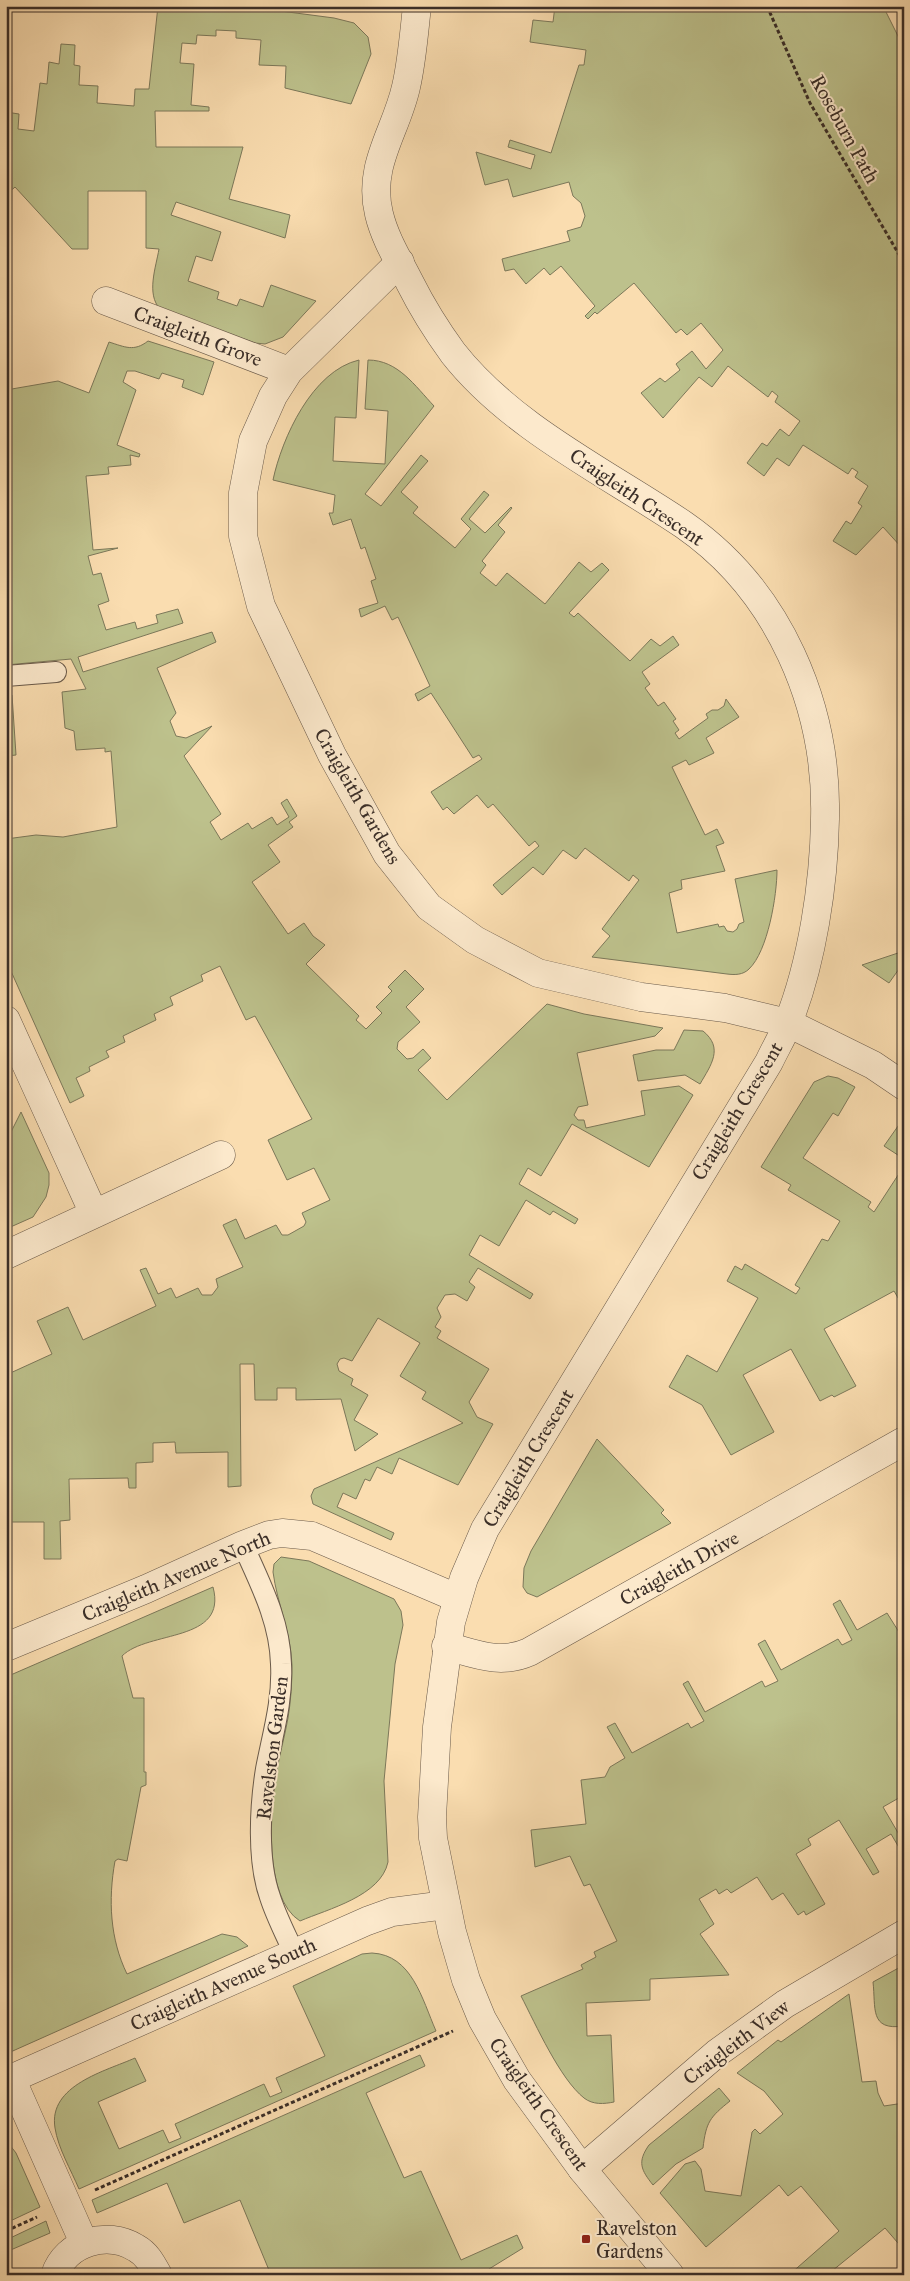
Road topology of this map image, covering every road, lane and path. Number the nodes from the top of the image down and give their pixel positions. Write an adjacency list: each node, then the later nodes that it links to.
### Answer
1 (417, 6): 3 (street, Craigleith Crescent)
2 (766, 6): 4 (path, Roseburn Path)
3 (400, 262): 6 (street, Craigleith Gardens); 10 (street, Craigleith Crescent)
4 (904, 263)
5 (106, 301): 6 (street, Craigleith Grove)
6 (289, 371): 10 (street, Craigleith Gardens)
7 (56, 672): 8 (lane)
8 (6, 676)
9 (6, 1020): 13 (street)
10 (788, 1023): 11 (street, Craigleith Gardens); 17 (street, Craigleith Crescent)
11 (904, 1086)
12 (222, 1155): 13 (street)
13 (94, 1214): 14 (street)
14 (6, 1255)
15 (904, 1441): 18 (street, Craigleith Drive)
16 (242, 1545): 17 (street, Craigleith Avenue North); 19 (street, Craigleith Avenue North); 22 (lane, Ravelston Garden)
17 (457, 1598): 18 (street, Craigleith Crescent)
18 (446, 1646): 20 (street, Craigleith Crescent)
19 (6, 1647)
20 (446, 1906): 22 (street, Craigleith Avenue South); 23 (street, Craigleith Crescent)
21 (904, 1934): 25 (street, Craigleith View)
22 (294, 1953): 24 (street, Craigleith Avenue South)
23 (482, 2019): 25 (street, Craigleith Crescent); 26 (path)
24 (9, 2080): 26 (street)
25 (582, 2169): 31 (street, Craigleith Crescent)
26 (66, 2203): 27 (path); 28 (street)
27 (6, 2231)
28 (84, 2243): 29 (street); 30 (street)
29 (55, 2275)
30 (158, 2275)
31 (670, 2275)

